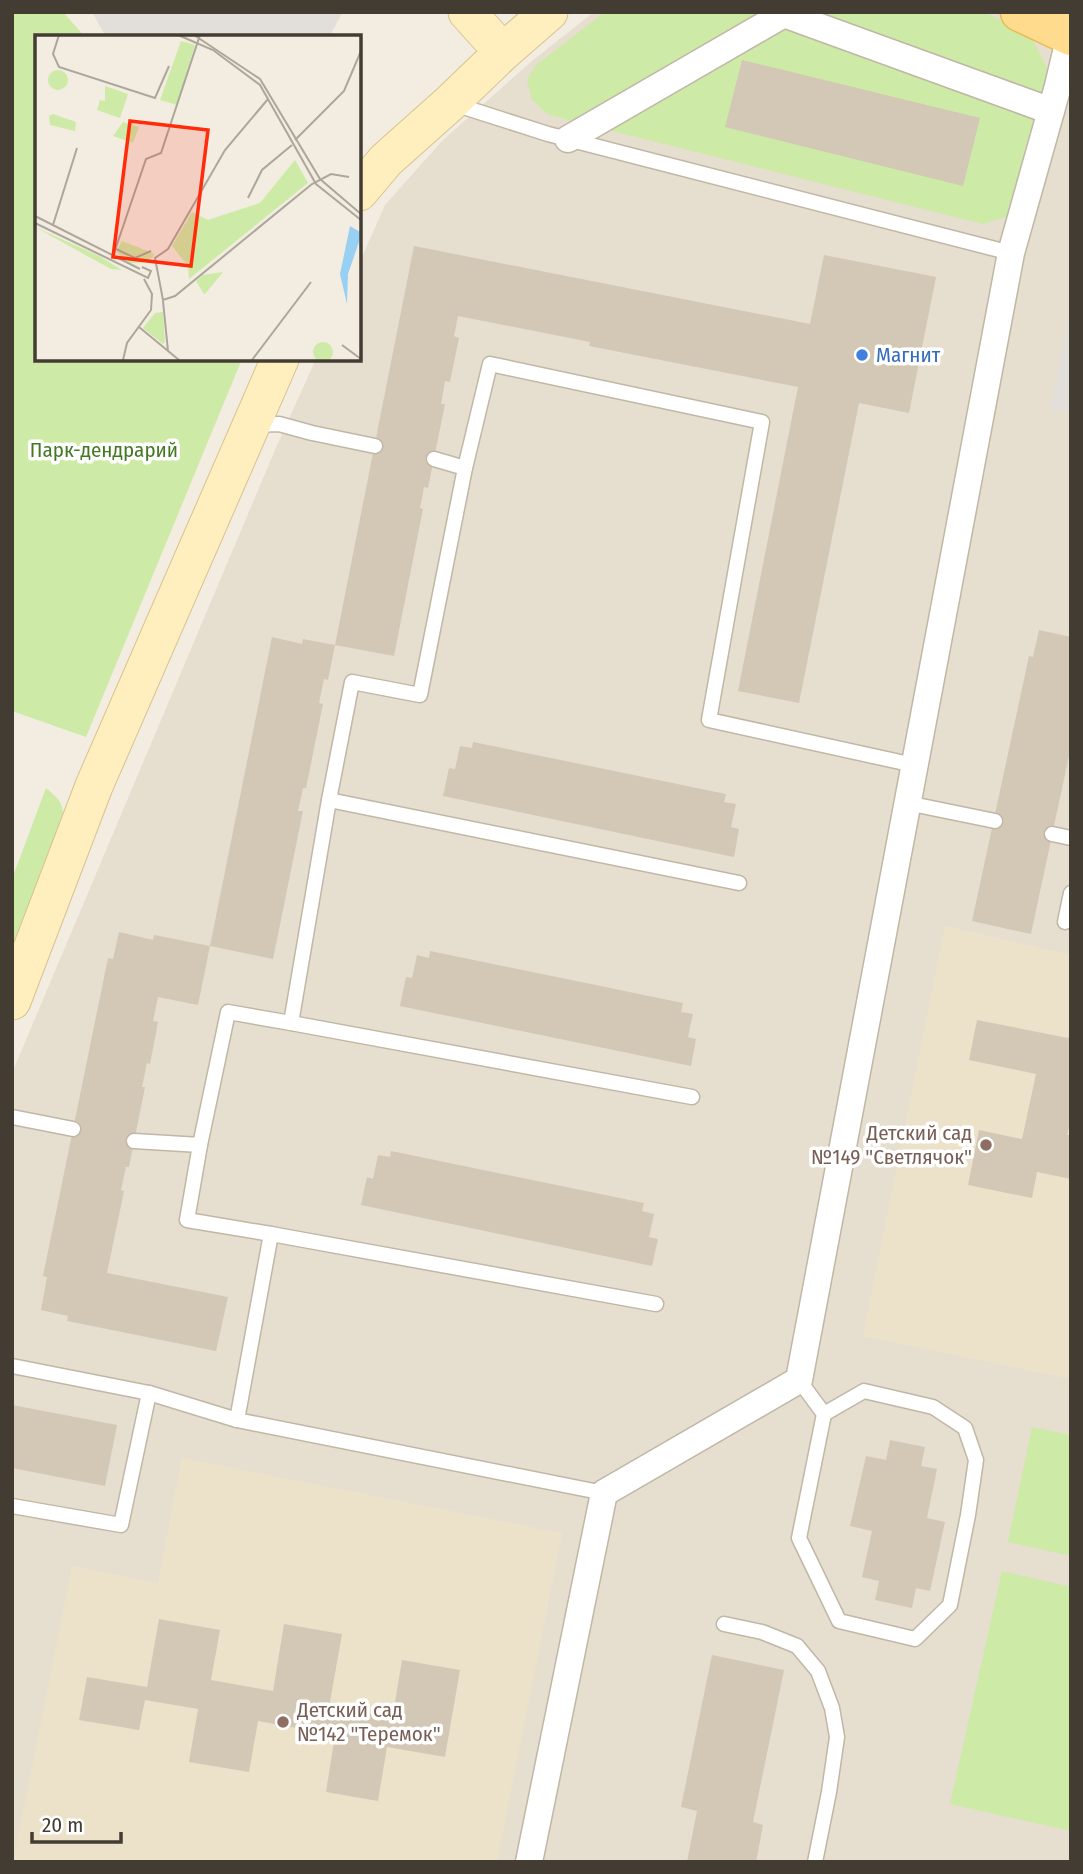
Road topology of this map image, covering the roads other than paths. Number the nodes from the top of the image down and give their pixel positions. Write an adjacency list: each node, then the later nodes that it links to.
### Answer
1 (467, 12): 5 (street)
2 (549, 12): 5 (street)
3 (1020, 12): 4 (main road)
4 (1071, 35): 7 (street)
5 (503, 52): 6 (street)
6 (450, 103): 8 (lane); 9 (street)
7 (1051, 111): 8 (street); 10 (street)
8 (568, 139): 10 (lane)
9 (360, 191)
10 (1011, 253): 16 (street)
11 (280, 360): 12 (street)
12 (251, 425): 13 (lane); 25 (street)
13 (375, 446)
14 (434, 459): 15 (lane)
15 (465, 468): 16 (lane); 17 (lane)
16 (914, 765): 18 (street)
17 (329, 800): 22 (lane); 26 (lane)
18 (907, 803): 19 (lane); 35 (street)
19 (995, 821)
20 (1052, 834): 21 (lane)
21 (1071, 838)
22 (739, 883)
23 (1071, 893): 24 (lane)
24 (1065, 922)
25 (12, 1002)
26 (291, 1023): 27 (lane); 31 (lane)
27 (692, 1097)
28 (12, 1116): 29 (lane)
29 (73, 1129)
30 (134, 1141): 31 (lane)
31 (200, 1145): 32 (lane)
32 (271, 1234): 33 (lane); 38 (lane)
33 (656, 1304)
34 (12, 1366): 36 (lane)
35 (799, 1380): 37 (lane); 39 (street)
36 (149, 1393): 38 (lane); 40 (lane)
37 (824, 1414): 37 (lane)
38 (236, 1420): 39 (lane)
39 (604, 1493): 42 (street)
40 (12, 1506)
41 (724, 1624): 43 (lane)
42 (529, 1862)
43 (815, 1862)

